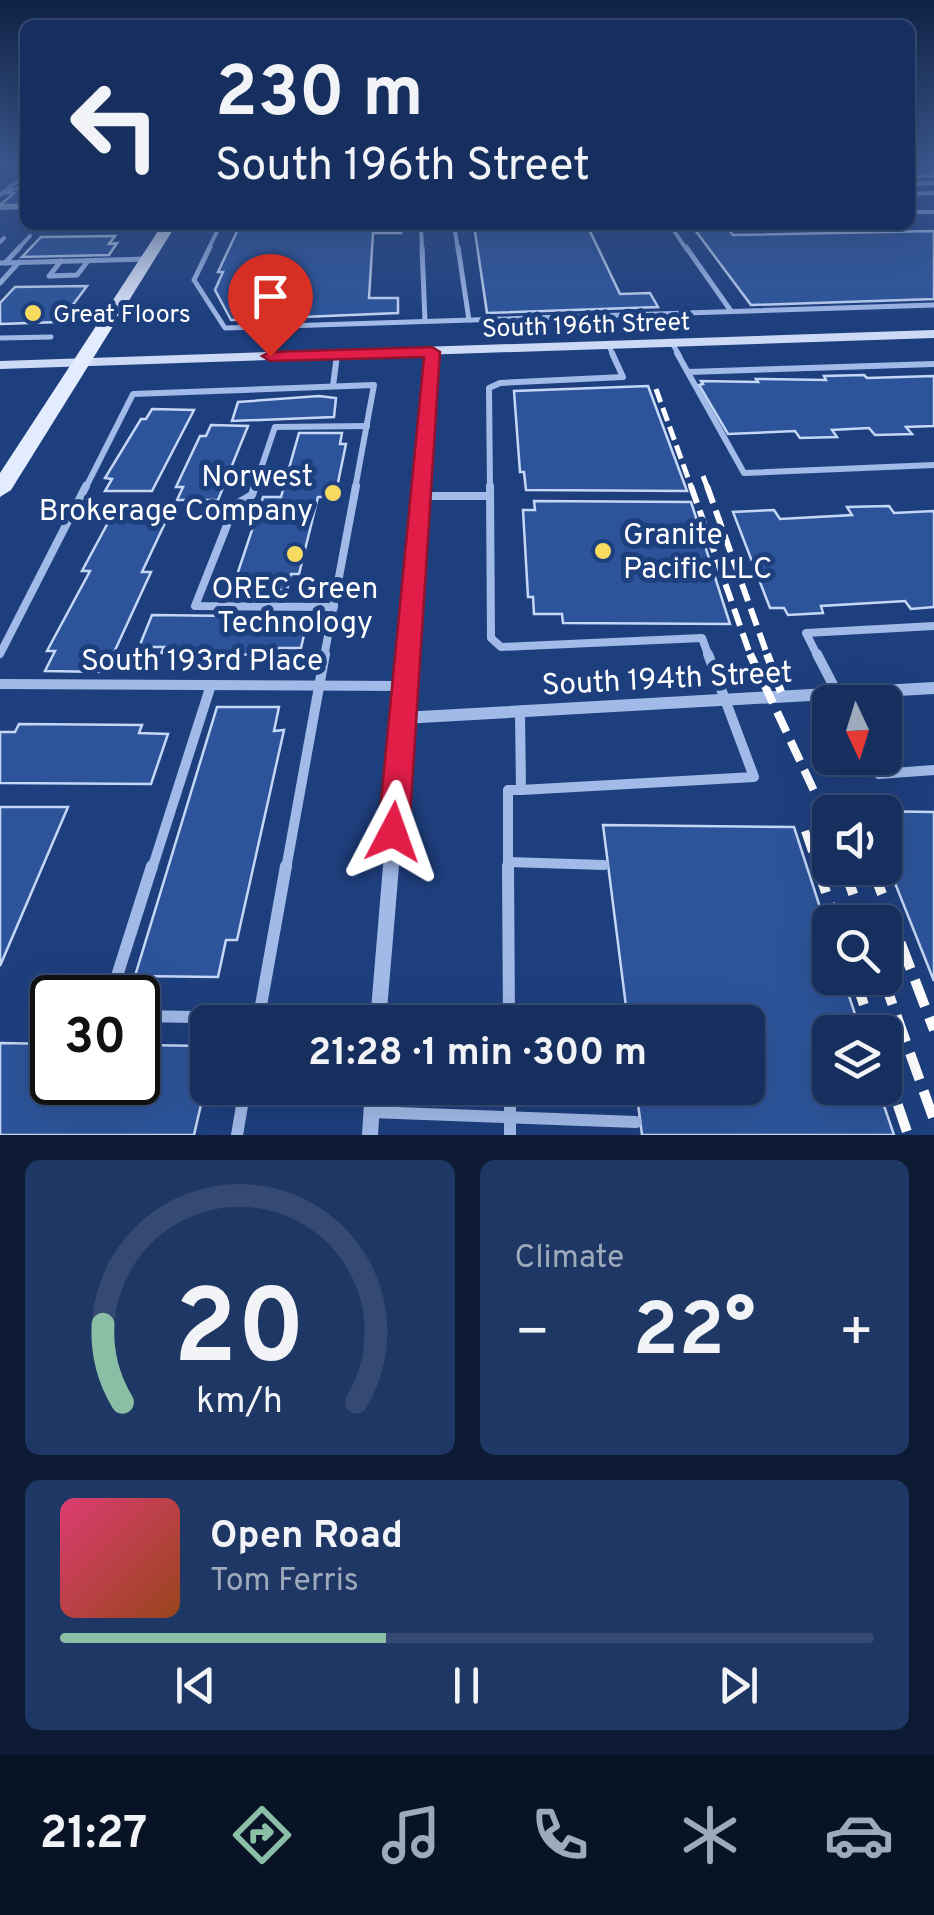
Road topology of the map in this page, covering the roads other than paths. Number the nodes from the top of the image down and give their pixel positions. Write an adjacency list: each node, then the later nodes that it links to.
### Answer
1 (166, 230): 7 (main road)
2 (218, 230): 16 (lane)
3 (421, 230): 16 (lane)
4 (455, 230): 15 (lane)
5 (674, 230): 14 (lane)
6 (30, 236): 11 (lane)
7 (147, 259): 8 (lane); 24 (main road)
8 (88, 260): 9 (lane); 9 (lane)
9 (61, 261): 10 (lane)
10 (19, 262): 11 (lane); 12 (lane)
11 (2, 263)
12 (0, 283)
13 (934, 306): 14 (lane)
14 (732, 311): 15 (lane)
15 (469, 320): 16 (lane)
16 (425, 322)
17 (934, 334): 20 (main road, South 196th Street)
18 (51, 337): 19 (lane)
19 (0, 338)
20 (672, 344): 21 (main road, South 196th Street); 27 (lane)
21 (610, 346): 22 (main road, South 196th Street); 33 (lane)
22 (432, 352): 23 (main road, South 196th Street); 32 (street)
23 (337, 354): 24 (main road, South 196th Street); 28 (lane)
24 (82, 362): 25 (main road, South 196th Street); 31 (main road)
25 (0, 364)
26 (934, 364): 27 (lane)
27 (688, 372): 30 (lane)
28 (333, 386): 29 (lane); 36 (lane)
29 (367, 426): 34 (lane); 34 (lane)
30 (934, 465)
31 (0, 490)
32 (420, 496): 33 (lane); 41 (street)
33 (490, 496): 45 (lane)
34 (334, 606): 40 (lane)
35 (934, 626): 38 (lane)
36 (0, 654)
37 (0, 684): 39 (lane, South 193rd Place)
38 (832, 685)
39 (211, 686): 40 (lane, South 193rd Place); 53 (lane)
40 (320, 686): 41 (lane, South 193rd Place); 54 (lane)
41 (405, 686): 47 (street)
42 (934, 688): 43 (street, South 194th Street)
43 (902, 691)
44 (812, 698): 45 (street, South 194th Street)
45 (725, 700): 46 (street, South 194th Street); 50 (lane)
46 (520, 712): 47 (street, South 194th Street); 50 (lane)
47 (402, 718): 55 (street)
48 (934, 770): 49 (lane)
49 (902, 772)
50 (522, 790): 51 (lane)
51 (508, 862): 52 (lane); 56 (lane)
52 (604, 865)
53 (117, 975)
54 (261, 1005)
55 (379, 1005)
56 (509, 1005)
57 (160, 1017): 58 (lane)
58 (190, 1018)
59 (242, 1105): 65 (lane)
60 (372, 1105): 62 (street)
61 (510, 1105): 63 (lane)
62 (372, 1112): 63 (lane); 66 (street)
63 (510, 1117): 64 (lane); 67 (lane)
64 (636, 1122)
65 (236, 1135)
66 (370, 1135)
67 (510, 1135)

